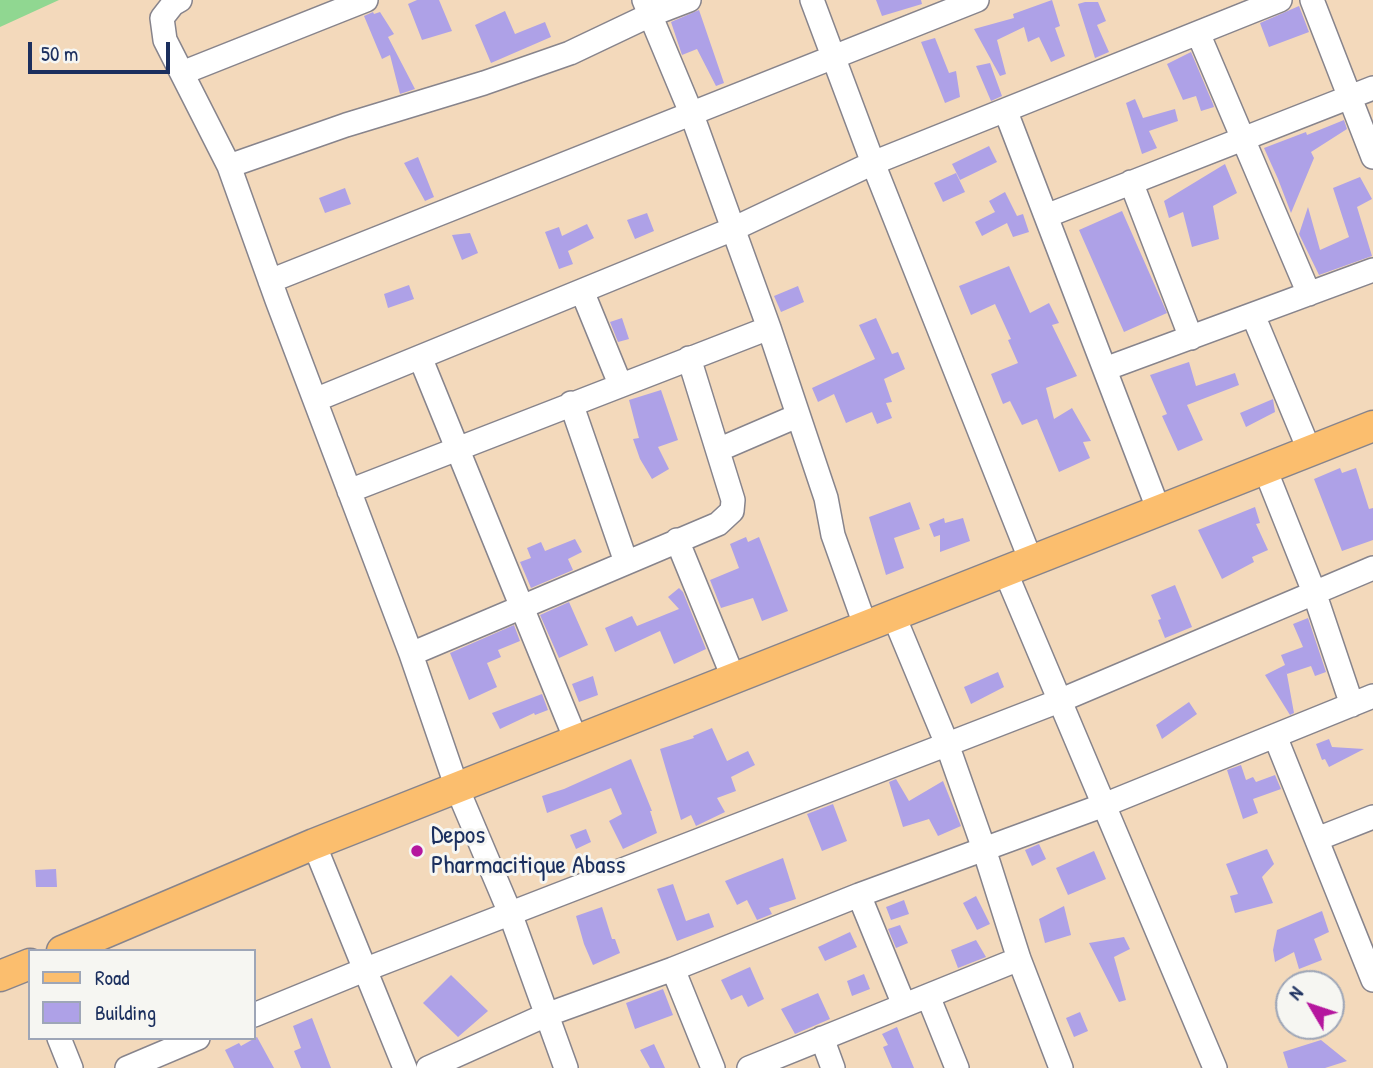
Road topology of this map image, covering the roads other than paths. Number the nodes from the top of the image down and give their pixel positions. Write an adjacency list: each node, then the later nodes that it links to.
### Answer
1 (180, 0): 11 (street)
2 (366, 0): 11 (street)
3 (689, 0): 8 (street)
4 (812, 0): 10 (street)
5 (977, 0): 10 (street)
6 (1280, 0): 9 (street)
7 (1312, 0): 13 (street)
8 (647, 8): 15 (street); 19 (street)
9 (1198, 33): 14 (street); 16 (street)
10 (834, 58): 15 (street); 18 (street)
11 (182, 73): 19 (street)
12 (1373, 88): 13 (street)
13 (1349, 97): 16 (street); 17 (street)
14 (1006, 112): 18 (street); 21 (street)
15 (692, 115): 22 (street); 24 (street)
16 (1244, 139): 20 (street); 26 (street)
17 (1373, 157)
18 (873, 163): 22 (street); 46 (street)
19 (229, 166): 24 (street)
20 (1131, 183): 21 (street); 29 (street)
21 (1046, 216): 32 (street)
22 (733, 229): 25 (street); 28 (street)
23 (1373, 270): 26 (street)
24 (270, 281): 34 (street)
25 (582, 292): 30 (street); 33 (street)
26 (1309, 294): 27 (street)
27 (1253, 315): 29 (street); 40 (street)
28 (769, 328): 31 (street); 36 (street)
29 (1191, 338): 32 (street)
30 (420, 357): 34 (street); 38 (street)
31 (690, 358): 33 (street); 39 (street)
32 (1105, 369): 43 (street)
33 (620, 384): 35 (street)
34 (315, 400): 42 (street)
35 (571, 403): 38 (street); 45 (street)
36 (797, 416): 39 (street); 51 (street)
37 (1373, 426): 40 (main road)
38 (457, 448): 42 (street); 49 (street)
39 (718, 450): 44 (street)
40 (1310, 452): 41 (main road)
41 (1265, 469): 43 (main road); 48 (street)
42 (349, 491): 52 (street)
43 (1159, 511): 46 (main road)
44 (677, 540): 45 (street); 53 (street)
45 (626, 562): 49 (street)
46 (1018, 566): 50 (main road); 54 (street)
47 (1373, 568): 48 (street)
48 (1314, 593): 54 (street); 55 (street)
49 (523, 607): 52 (street); 57 (street)
50 (893, 614): 51 (main road); 58 (street)
51 (864, 625): 53 (main road)
52 (411, 654): 59 (street)
53 (733, 677): 57 (main road)
54 (1059, 701): 58 (street); 60 (street)
55 (1363, 701): 56 (street)
56 (1275, 736): 60 (street); 62 (street)
57 (576, 740): 59 (main road)
58 (947, 744): 64 (street); 66 (street)
59 (457, 788): 63 (main road); 66 (street)
60 (1104, 805): 64 (street); 91 (street)
61 (1373, 817): 62 (street)
62 (1317, 839): 73 (street)
63 (314, 844): 67 (main road); 71 (street)
64 (985, 849): 65 (street); 68 (street)
65 (859, 895): 70 (street); 75 (street)
66 (510, 913): 71 (street); 77 (street)
67 (67, 949)
68 (1019, 959): 74 (street); 90 (street)
69 (28, 966): 72 (main road)
70 (673, 969): 77 (street); 86 (street)
71 (364, 970): 76 (street); 83 (street)
72 (0, 976)
73 (1373, 980)
74 (928, 996): 75 (street); 89 (street)
75 (904, 1005): 78 (street)
76 (256, 1014)
77 (546, 1015): 84 (street); 85 (street)
78 (822, 1038): 87 (street); 88 (street)
79 (60, 1040): 81 (street)
80 (193, 1040): 82 (street)
81 (71, 1068)
82 (127, 1068)
83 (405, 1068)
84 (428, 1068)
85 (566, 1068)
86 (713, 1068)
87 (749, 1068)
88 (833, 1068)
89 (957, 1068)
90 (1061, 1068)
91 (1214, 1068)

